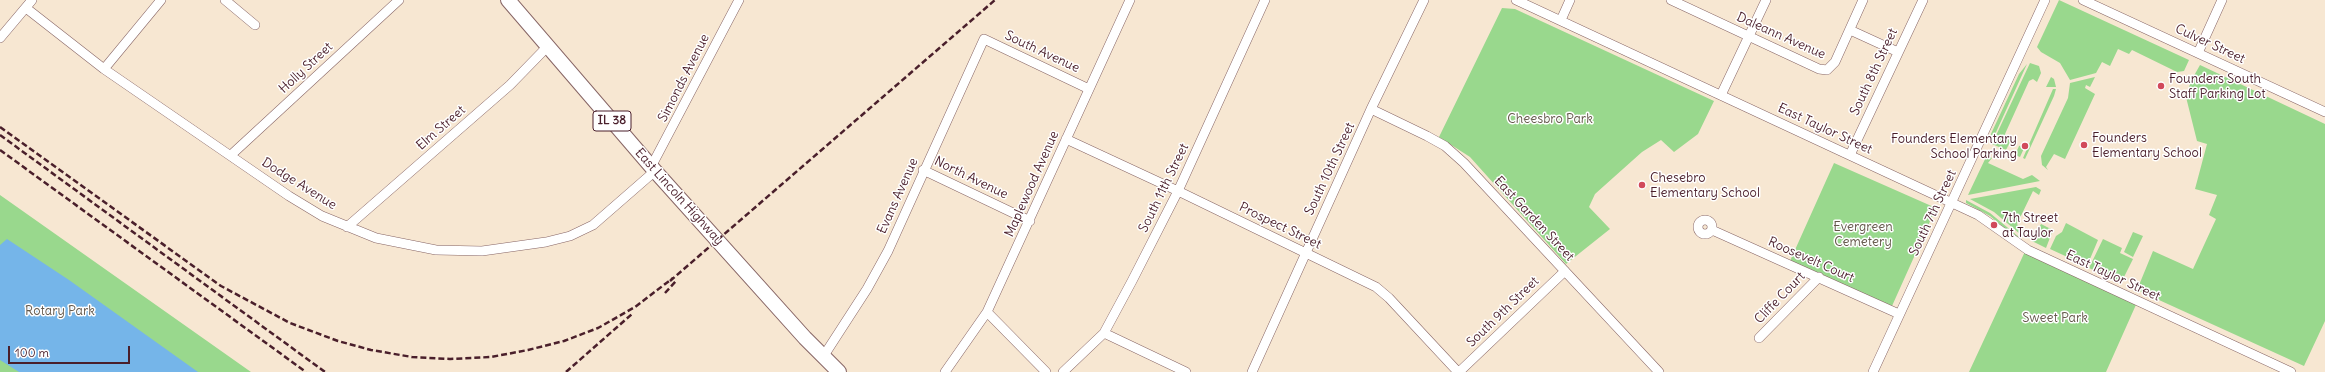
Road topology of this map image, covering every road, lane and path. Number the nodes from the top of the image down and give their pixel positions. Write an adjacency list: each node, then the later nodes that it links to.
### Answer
1 (32, 0): 19 (street)
2 (161, 0): 29 (street)
3 (225, 0): 21 (street)
4 (399, 0): 35 (street, Holly Street)
5 (508, 0): 26 (main road, East Lincoln Highway / IL 38)
6 (739, 0): 37 (street, Simonds Avenue)
7 (1130, 0): 30 (street, Maplewood Avenue)
8 (1265, 0): 39 (street, South 11th Street)
9 (1424, 0): 32 (street, South 10th Street)
10 (1516, 0): 20 (street, East Taylor Street)
11 (1570, 0): 20 (street)
12 (1671, 0): 23 (street, Daleann Avenue)
13 (1766, 0): 23 (street)
14 (1864, 0): 22 (street)
15 (1922, 0): 27 (street, South 8th Street)
16 (2045, 0): 40 (street, South 7th Street)
17 (2083, 0): 28 (street, Culver Street)
18 (2222, 0): 28 (street)
19 (26, 8): 24 (street); 29 (street, Dodge Avenue)
20 (1561, 20): 31 (street, East Taylor Street)
21 (255, 25)
22 (1850, 30): 23 (street, Daleann Avenue); 27 (street)
23 (1750, 36): 31 (street)
24 (0, 38)
25 (984, 40): 30 (street, South Avenue); 38 (street, Evans Avenue)
26 (548, 46): 37 (main road, East Lincoln Highway / IL 38); 42 (street, Elm Street)
27 (1898, 52): 36 (street, South 8th Street)
28 (2198, 53): 33 (street, Culver Street)
29 (104, 69): 35 (street, Dodge Avenue)
30 (1089, 89): 34 (street, Maplewood Avenue)
31 (1721, 95): 36 (street, East Taylor Street)
32 (1372, 110): 44 (street, South 10th Street); 45 (street, East Garden Street)
33 (2325, 112)
34 (1066, 139): 39 (street, Prospect Street); 41 (street, Maplewood Avenue)
35 (231, 155): 42 (street, Dodge Avenue)
36 (1850, 155): 40 (street, East Taylor Street)
37 (653, 169): 42 (street, Dodge Avenue); 51 (main road, East Lincoln Highway / IL 38)
38 (923, 170): 41 (street, North Avenue); 51 (street, Evans Avenue)
39 (1178, 191): 44 (street, Prospect Street); 49 (street, South 11th Street)
40 (1952, 203): 48 (street, South 7th Street); 61 (street, East Taylor Street)
41 (1030, 221): 47 (street, Maplewood Avenue)
42 (347, 227)
43 (1712, 230): 46 (street, Roosevelt Court)
44 (1306, 253): 57 (street, South 10th Street); 58 (street, Prospect Street)
45 (1565, 271): 58 (street, South 9th Street); 59 (street, East Garden Street)
46 (1819, 277): 48 (street, Roosevelt Court); 50 (street, Cliffe Court)
47 (987, 312): 53 (street, Maplewood Avenue); 54 (street)
48 (1899, 314): 60 (street, South 7th Street)
49 (1104, 333): 55 (street, South 11th Street); 56 (street)
50 (1759, 338)
51 (823, 357): 52 (main road, East Lincoln Highway / IL 38)
52 (839, 372)
53 (945, 372)
54 (1046, 372)
55 (1064, 372)
56 (1186, 372)
57 (1252, 372)
58 (1458, 372)
59 (1659, 372)
60 (1873, 372)
61 (2291, 372)

